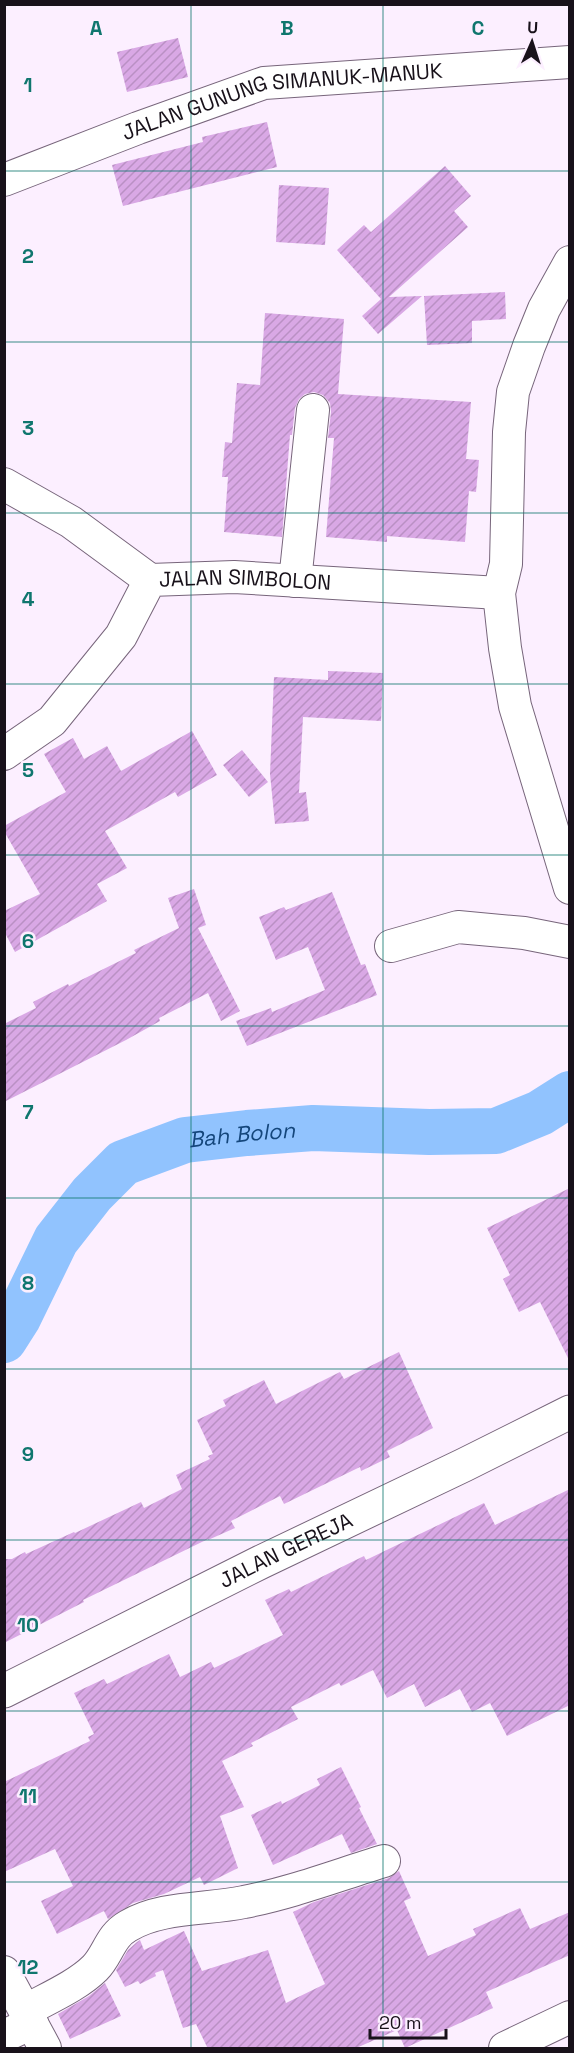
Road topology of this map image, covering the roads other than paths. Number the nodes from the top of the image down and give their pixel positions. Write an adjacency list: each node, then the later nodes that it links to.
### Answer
1 (570, 62): 2 (street, JALAN GUNUNG SIMANUK-MANUK)
2 (4, 180)
3 (570, 262): 8 (street)
4 (313, 410): 7 (street)
5 (4, 484): 6 (street)
6 (150, 580): 7 (street, JALAN SIMBOLON); 9 (street, JALAN SIMBOLON)
7 (295, 581): 8 (street, JALAN SIMBOLON)
8 (499, 593): 10 (street)
9 (4, 754)
10 (570, 888)
11 (570, 942): 12 (street)
12 (391, 946)
13 (570, 1412): 14 (main road, JALAN GEREJA)
14 (4, 1691)
15 (384, 1861): 18 (street)
16 (4, 1972): 18 (street)
17 (570, 2017): 19 (street)
18 (27, 2030)
19 (505, 2049)

